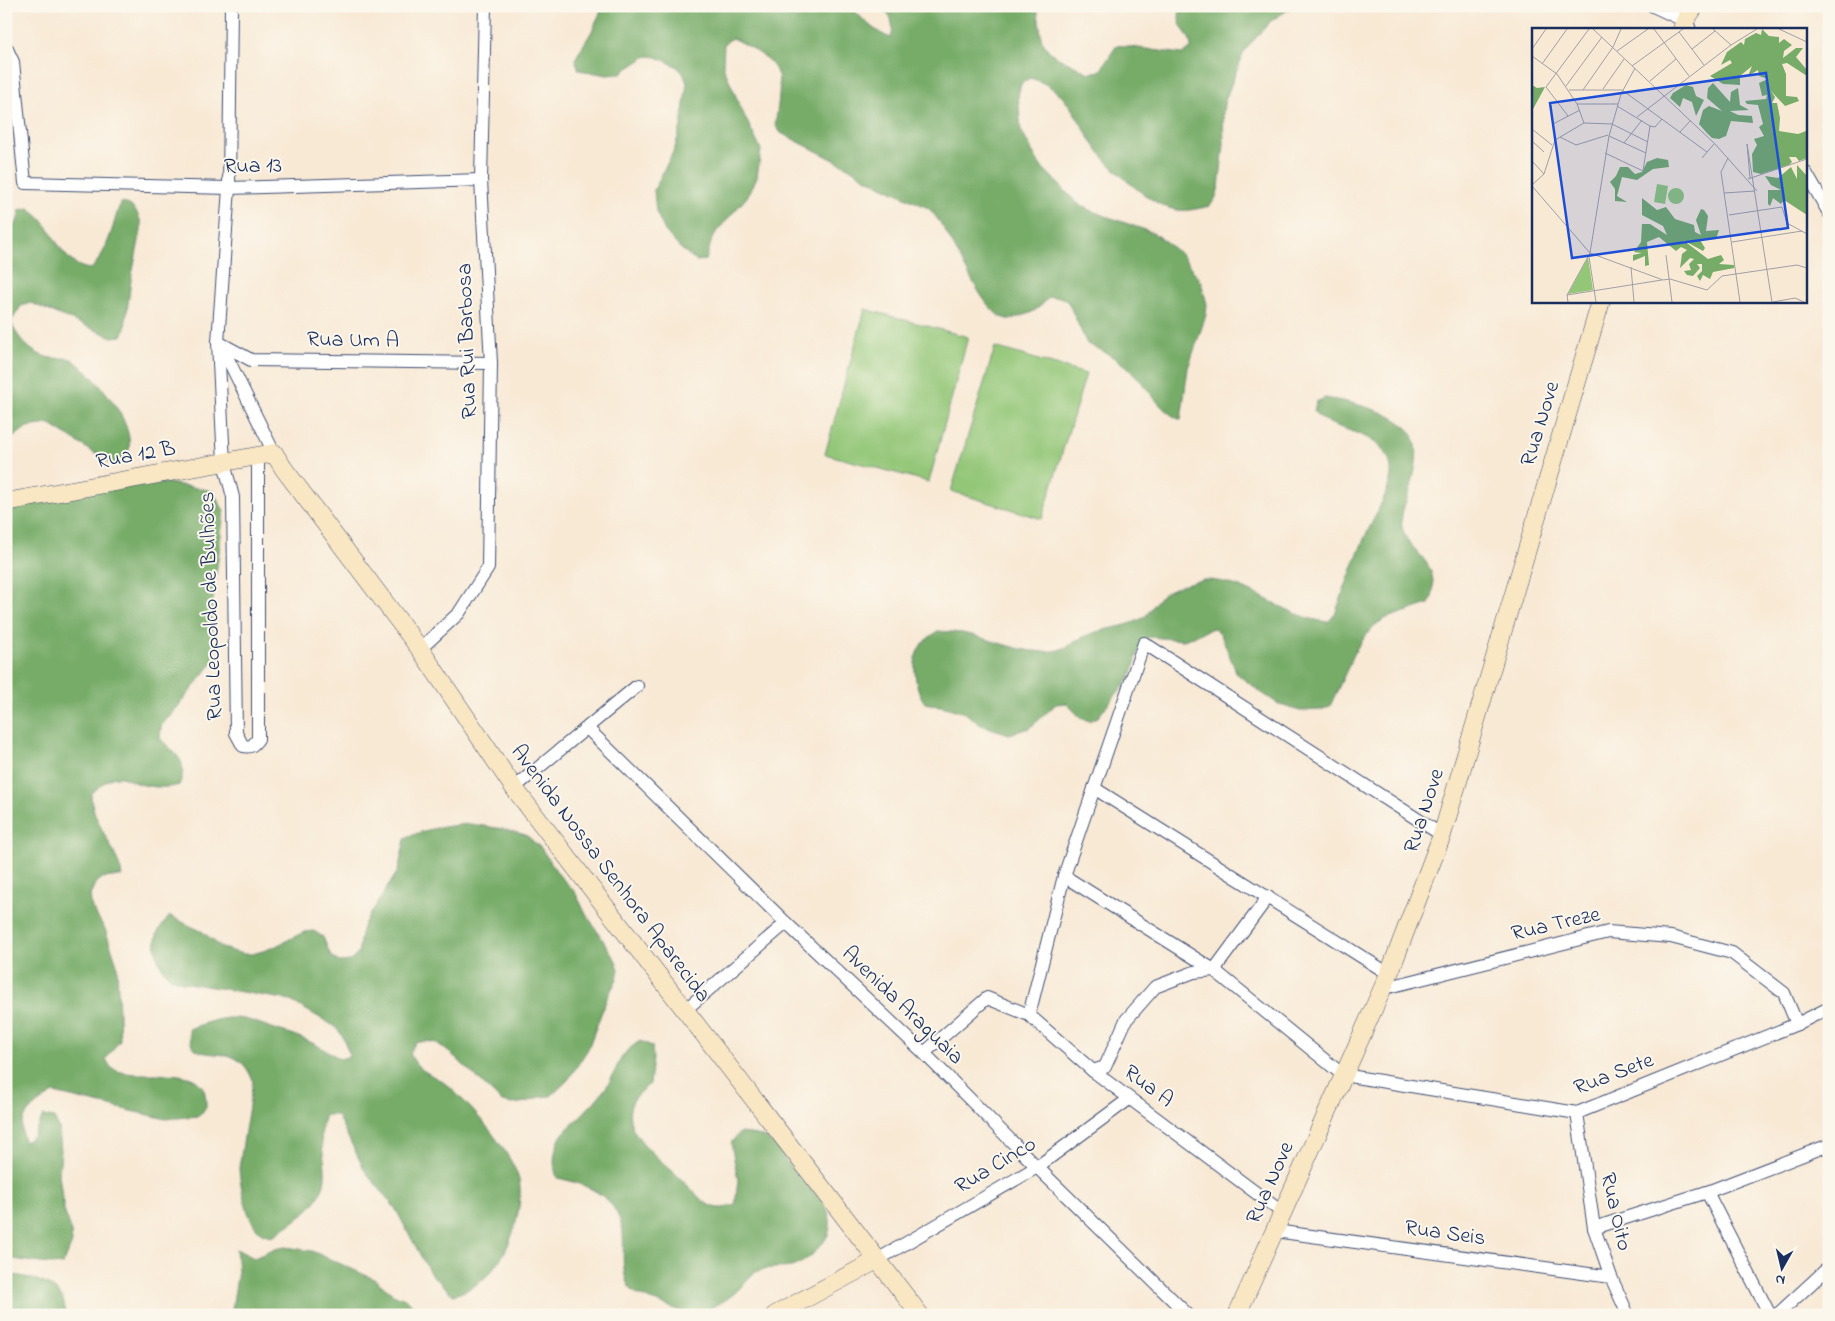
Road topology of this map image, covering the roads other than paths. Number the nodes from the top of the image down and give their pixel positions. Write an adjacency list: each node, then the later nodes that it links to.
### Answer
1 (232, 6): 8 (street, Rua Leopoldo de Bulhões)
2 (486, 6): 7 (street, Rua Rui Barbosa)
3 (1653, 6): 4 (street)
4 (1691, 16)
5 (6, 47): 8 (street, Rua 13)
6 (1808, 176): 9 (street)
7 (481, 180): 8 (street, Rua 13); 12 (street, Rua Rui Barbosa)
8 (229, 188): 11 (street, Rua Leopoldo de Bulhões)
9 (1829, 213)
10 (1601, 302): 21 (street, Rua Nove)
11 (218, 342): 12 (street, Rua Um A); 13 (street, Rua Leopoldo de Bulhões); 14 (street, Rua Leopoldo de Bulhões)
12 (491, 363): 16 (street, Rua Rui Barbosa)
13 (266, 455): 14 (street, Rua 12 B); 14 (street, Rua Leopoldo de Bulhões); 16 (street, Avenida Nossa Senhora Aparecida)
14 (224, 464): 15 (street, Rua 12 B)
15 (6, 502)
16 (420, 649): 19 (street, Avenida Nossa Senhora Aparecida)
17 (637, 686): 18 (street)
18 (587, 728): 19 (street); 24 (street, Avenida Araguaia)
19 (514, 788): 28 (street, Avenida Nossa Senhora Aparecida)
20 (1094, 788): 21 (street); 22 (street); 23 (street)
21 (1442, 836): 26 (street, Rua Nove)
22 (1064, 876): 25 (street); 29 (street)
23 (1268, 897): 25 (street); 26 (street)
24 (786, 922): 28 (street); 31 (street, Avenida Araguaia)
25 (1214, 970): 32 (street); 33 (street)
26 (1385, 982): 30 (street, Rua Treze); 33 (street, Rua Nove)
27 (1829, 1008): 30 (street, Rua Sete)
28 (685, 1010): 42 (street, Avenida Nossa Senhora Aparecida)
29 (1029, 1015): 31 (street, Rua A); 32 (street, Rua A)
30 (1797, 1024): 35 (street, Rua Sete)
31 (924, 1053): 37 (street, Avenida Araguaia)
32 (1093, 1070): 34 (street, Rua A)
33 (1343, 1075): 35 (street, Rua Sete); 39 (street, Rua Nove)
34 (1130, 1099): 37 (street, Rua Cinco); 39 (street, Rua A)
35 (1577, 1113): 40 (street, Rua Oito)
36 (1829, 1145): 38 (street)
37 (1037, 1167): 42 (street, Rua Cinco); 47 (street, Avenida Araguaia)
38 (1707, 1192): 40 (street); 50 (street)
39 (1283, 1213): 41 (street, Rua Nove)
40 (1594, 1228): 44 (street, Rua Oito)
41 (1275, 1231): 44 (street, Rua Seis); 48 (street, Rua Nove)
42 (877, 1260): 45 (street); 46 (street, Avenida Nossa Senhora Aparecida)
43 (1829, 1267): 51 (street)
44 (1610, 1277): 49 (street, Rua Oito)
45 (775, 1315)
46 (920, 1315)
47 (1188, 1315)
48 (1237, 1315)
49 (1628, 1315)
50 (1770, 1315)
51 (1777, 1315)

